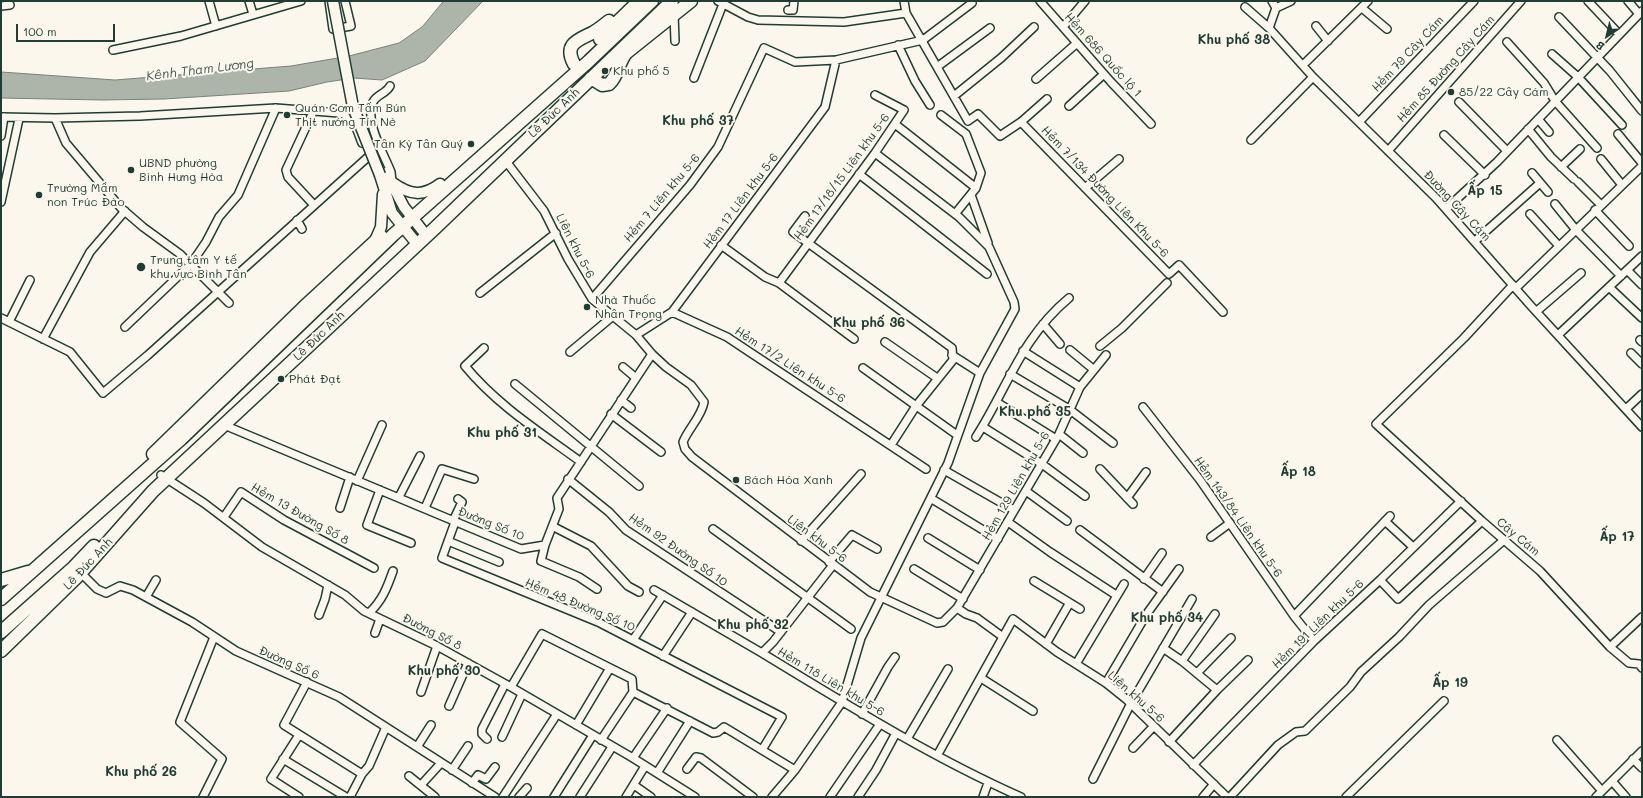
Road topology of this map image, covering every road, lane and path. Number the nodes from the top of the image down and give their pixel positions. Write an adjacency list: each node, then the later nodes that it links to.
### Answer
1 (209, 1): 37 (street)
2 (249, 1): 34 (street)
3 (301, 1): 34 (street)
4 (340, 1): 105 (main road)
5 (345, 1): 22 (street)
6 (628, 1): 55 (highway)
7 (639, 1): 55 (highway, Lê Đức Anh)
8 (652, 1): 58 (highway)
9 (664, 1): 58 (highway)
10 (672, 1): 58 (highway)
11 (691, 1): 35 (highway)
12 (794, 1): 31 (street)
13 (904, 1): 33 (street)
14 (1085, 1): 40 (street)
15 (1272, 1): 29 (street)
16 (1291, 1): 29 (street)
17 (1368, 1): 30 (street)
18 (1474, 1): 82 (street, Hẻm 79 Cây Cám)
19 (1521, 1): 95 (street, Hẻm 85 Đường Cây Cám)
20 (1588, 1): 44 (street)
21 (1628, 1): 32 (street)
22 (330, 2): 105 (main road, bridge)
23 (1043, 2): 40 (street, Hẻm 686 Quốc lộ 1)
24 (720, 3): 33 (street); 62 (street)
25 (972, 3): 45 (street, Hẻm 7 Liên khu 5-6)
26 (10, 5): 27 (street)
27 (1, 6)
28 (1245, 7): 42 (street, Đường Cây Cám)
29 (1276, 8): 42 (street)
30 (1362, 8): 43 (street); 47 (street)
31 (788, 10)
32 (1640, 12): 44 (street)
33 (906, 13): 45 (street)
34 (253, 14): 37 (street)
35 (674, 14): 46 (street); 58 (highway)
36 (1559, 17): 53 (street)
37 (216, 26): 51 (street)
38 (1316, 26): 47 (street)
39 (1034, 27): 66 (street)
40 (1063, 27): 49 (street, Hẻm 686 Quốc lộ 1)
41 (990, 28): 57 (street)
42 (1269, 28): 56 (street, Đường Cây Cám)
43 (1387, 29)
44 (1619, 34): 53 (street)
45 (923, 40): 50 (street, Hẻm 7 Liên khu 5-6); 57 (street)
46 (676, 41)
47 (1328, 41): 56 (street)
48 (1507, 42): 68 (street)
49 (1077, 43): 59 (street, Hẻm 686 Quốc lộ 1); 63 (street)
50 (898, 45): 54 (street, Hẻm 7 Liên khu 5-6); 70 (street)
51 (113, 50)
52 (1552, 54): 61 (street)
53 (1596, 57): 61 (street); 74 (street)
54 (836, 60): 137 (street, Hẻm 17 Liên khu 5-6); 155 (street, Hẻm 7 Liên khu 5-6)
55 (574, 64): 112 (highway, Lê Đức Anh)
56 (1303, 65): 60 (street, Đường Cây Cám)
57 (937, 67): 66 (street)
58 (591, 68): 99 (highway, Lê Đức Anh); 112 (highway, Lê Đức Anh)
59 (1104, 74): 71 (street); 84 (street, Hẻm 686 Quốc lộ 1)
60 (1313, 77): 82 (street, Đường Cây Cám); 92 (street)
61 (1578, 77): 68 (street); 85 (street)
62 (694, 78)
63 (1036, 79)
64 (390, 86): 108 (street)
65 (875, 96): 83 (street, Hẻm 17/18/15 Liên khu 5-6)
66 (954, 96): 80 (street)
67 (1047, 100): 81 (street)
68 (1555, 101): 79 (street); 93 (street)
69 (1459, 102): 96 (street)
70 (930, 105)
71 (1070, 106)
72 (276, 108): 73 (street); 77 (street); 142 (street)
73 (314, 111): 98 (street); 119 (street)
74 (1642, 111)
75 (940, 115): 88 (street)
76 (3, 117): 78 (street); 91 (street)
77 (55, 118): 78 (street); 122 (street)
78 (19, 119): 117 (street)
79 (1538, 119): 86 (street); 87 (street)
80 (968, 121): 81 (street); 88 (street)
81 (1021, 122): 114 (street, Hẻm 7/134 Đường Liên Khu 5-6)
82 (1359, 122): 95 (street, Đường Cây Cám)
83 (895, 124): 97 (street, Hẻm 17/18/15 Liên khu 5-6); 113 (street)
84 (1151, 124)
85 (1622, 124)
86 (1528, 129): 96 (street); 103 (street)
87 (1549, 132)
88 (966, 134): 113 (street)
89 (1618, 134): 102 (street)
90 (1444, 135): 107 (street)
91 (1, 136)
92 (1251, 140)
93 (1597, 148)
94 (1580, 149): 103 (street)
95 (1388, 151): 121 (street, Đường Cây Cám)
96 (1507, 151): 107 (street)
97 (875, 153): 106 (street, Hẻm 17/18/15 Liên khu 5-6); 123 (street)
98 (368, 157): 111 (street); 119 (street)
99 (502, 158): 130 (highway, Lê Đức Anh); 132 (street, Liên khu 5-6); 202 (highway, Lê Đức Anh)
100 (1118, 159): 114 (street)
101 (1601, 159): 110 (street)
102 (1642, 166): 110 (street)
103 (1560, 167): 120 (street)
104 (1532, 173): 109 (street)
105 (383, 174): 108 (main road); 111 (main road)
106 (859, 174): 136 (street, Hẻm 17/18/15 Liên khu 5-6); 145 (street)
107 (1485, 175): 121 (street)
108 (393, 183): 112 (main road); 125 (main road)
109 (1540, 183): 115 (street); 134 (street)
110 (1622, 185): 120 (street)
111 (382, 186): 128 (main road); 135 (main road)
112 (442, 186): 125 (highway, Lê Đức Anh)
113 (976, 188): 116 (street)
114 (1085, 188): 160 (street, Hẻm 7/134 Đường Liên Khu 5-6)
115 (1548, 192)
116 (971, 195): 123 (street); 140 (street)
117 (1, 202)
118 (1555, 204): 131 (street)
119 (314, 206): 127 (street)
120 (1598, 208): 131 (street); 139 (street)
121 (1446, 209): 134 (street, Đường Cây Cám)
122 (125, 211): 142 (street); 170 (street)
123 (955, 214): 140 (street)
124 (1530, 214): 138 (street)
125 (410, 216): 128 (highway, Lê Đức Anh); 130 (main road)
126 (805, 216): 136 (street)
127 (297, 220): 129 (street); 153 (street)
128 (400, 224): 133 (main road); 135 (highway, Lê Đức Anh); 167 (highway, Lê Đức Anh)
129 (302, 229)
130 (422, 230): 133 (highway, Lê Đức Anh)
131 (1576, 230): 138 (street); 146 (street)
132 (556, 233): 154 (street); 155 (street, Liên khu 5-6)
133 (413, 239): 223 (highway, Lê Đức Anh)
134 (1475, 241): 151 (street, Đường Cây Cám)
135 (374, 243): 167 (highway, Lê Đức Anh)
136 (808, 244): 148 (street, Hẻm 17/18/15 Liên khu 5-6); 179 (street)
137 (721, 246): 148 (street); 159 (street, Hẻm 17 Liên khu 5-6)
138 (1559, 246): 151 (street)
139 (1629, 246)
140 (989, 247): 187 (street)
141 (1642, 256): 143 (street)
142 (191, 264): 153 (street); 166 (street)
143 (1627, 270): 146 (street); 150 (street)
144 (1581, 273): 158 (street)
145 (988, 274)
146 (1620, 276): 152 (street)
147 (30, 280): 164 (street)
148 (779, 282): 171 (street)
149 (1168, 283): 174 (street)
150 (1642, 285)
151 (1515, 287): 158 (street, Đường Cây Cám); 235 (street, Cây Cám)
152 (1609, 287): 163 (street); 169 (street)
153 (218, 290): 157 (street); 170 (street)
154 (480, 293)
155 (592, 298): 161 (street, Liên khu 5-6)
156 (1069, 298): 165 (street)
157 (229, 303)
158 (1537, 311): 169 (street, Đường Cây Cám)
159 (672, 312): 168 (street, Hẻm 17 Liên khu 5-6); 210 (street, Hẻm 17/2 Liên khu 5-6)
160 (1223, 312)
161 (613, 316): 168 (street, Liên khu 5-6); 178 (street)
162 (1, 318): 164 (street)
163 (1642, 318)
164 (9, 322): 170 (street)
165 (1043, 324): 173 (street); 177 (street)
166 (125, 327)
167 (291, 327): 222 (highway, Lê Đức Anh); 222 (highway, Lê Đức Anh)
168 (636, 335): 181 (street, Liên khu 5-6)
169 (1558, 335): 199 (street, Đường Cây Cám)
170 (43, 339)
171 (854, 339)
172 (885, 342): 190 (street)
173 (1060, 344)
174 (1100, 346)
175 (484, 348): 215 (street)
176 (1070, 350): 186 (street)
177 (1023, 351): 188 (street); 192 (street)
178 (570, 352)
179 (952, 352): 187 (street); 190 (street)
180 (1631, 353): 183 (street)
181 (652, 354): 189 (street); 253 (street, Liên khu 5-6)
182 (1106, 355): 186 (street, Hẻm 129 Liên khu 5-6)
183 (1642, 364)
184 (623, 367): 189 (street)
185 (863, 368): 196 (street)
186 (1093, 369): 192 (street, Hẻm 129 Liên khu 5-6)
187 (980, 373): 206 (street)
188 (1010, 374): 195 (street); 200 (street)
189 (636, 378): 194 (street)
190 (937, 378): 196 (street)
191 (515, 384): 211 (street)
192 (1080, 387): 200 (street, Hẻm 129 Liên khu 5-6)
193 (1642, 394): 199 (street)
194 (621, 400): 198 (street); 201 (street)
195 (998, 403): 204 (street); 207 (street)
196 (916, 406): 206 (street); 210 (street)
197 (1144, 407): 244 (street, Hẻm 143/84 Liên khu 5-6)
198 (631, 408)
199 (1626, 409): 205 (street, Đường Cây Cám)
200 (1069, 410): 207 (street, Hẻm 129 Liên khu 5-6); 209 (street)
201 (611, 414): 211 (street); 212 (street)
202 (224, 425): 223 (highway, Lê Đức Anh); 224 (street, Đường Số 10)
203 (382, 425): 227 (street)
204 (983, 427): 208 (street); 216 (street)
205 (1642, 427)
206 (957, 435): 219 (street)
207 (1058, 437): 213 (street); 216 (street, Hẻm 129 Liên khu 5-6)
208 (976, 438)
209 (1113, 443)
210 (891, 445): 217 (street, Hẻm 17/2 Liên khu 5-6)
211 (590, 448): 215 (street); 228 (street)
212 (661, 452)
213 (1083, 453)
214 (420, 456): 232 (street)
215 (580, 462): 226 (street)
216 (1042, 464): 230 (street, Hẻm 129 Liên khu 5-6); 231 (street)
217 (926, 469)
218 (1100, 469): 220 (street)
219 (944, 470): 234 (street); 238 (street)
220 (1146, 472)
221 (861, 474): 253 (street)
222 (139, 476): 265 (highway, Lê Đức Anh)
223 (163, 477): 239 (street, Đường Số 8); 262 (highway, Lê Đức Anh)
224 (350, 477): 227 (street, Đường Số 10); 236 (street)
225 (474, 479): 237 (street)
226 (568, 479): 245 (street); 299 (street, Hẻm 92 Đường Số 10)
227 (357, 480): 229 (street, Đường Số 10)
228 (639, 486)
229 (380, 490): 232 (street, Đường Số 10); 254 (street)
230 (1026, 491): 238 (street, Hẻm 129 Liên khu 5-6); 240 (street)
231 (1085, 496)
232 (399, 498): 237 (street, Đường Số 10)
233 (458, 499): 242 (street, Hẻm 48 Đường Số 10)
234 (932, 499): 250 (street); 283 (street)
235 (1461, 501): 241 (street, Cây Cám); 256 (street, Hẻm 191 Liên khu 5-6)
236 (340, 508)
237 (425, 508): 242 (street, Đường Số 10)
238 (1014, 510): 243 (street, Hẻm 129 Liên khu 5-6)
239 (224, 517): 261 (street, Hẻm 13 Đường Số 8); 274 (street, Đường Số 8)
240 (1068, 521)
241 (1482, 521): 251 (street, Cây Cám); 271 (street)
242 (454, 522): 252 (street, Hẻm 48 Đường Số 10); 255 (street, Đường Số 10)
243 (1008, 522): 250 (street, Hẻm 129 Liên khu 5-6); 280 (street)
244 (1230, 523): 248 (street); 294 (street, Hẻm 143/84 Liên khu 5-6)
245 (554, 527): 255 (street); 277 (street)
246 (713, 528): 282 (street)
247 (1080, 530): 268 (street)
248 (1211, 537)
249 (928, 538): 266 (street)
250 (998, 539): 266 (street, Hẻm 129 Liên khu 5-6)
251 (1504, 540): 308 (street, Cây Cám); 404 (street)
252 (448, 541): 259 (street); 304 (street, Hẻm 48 Đường Số 10)
253 (801, 541): 260 (street, Liên khu 5-6)
254 (411, 543)
255 (545, 545): 275 (street)
256 (1413, 547): 271 (street, Hẻm 191 Liên khu 5-6); 294 (street)
257 (877, 549): 260 (street, Hẻm 118 Liên khu 5-6)
258 (1162, 553): 268 (street)
259 (499, 562)
260 (831, 564): 282 (street, Hẻm 118 Liên khu 5-6); 283 (street, Liên khu 5-6)
261 (374, 568)
262 (78, 569): 281 (street, Đường Số 6); 298 (highway, Lê Đức Anh); 310 (highway, Lê Đức Anh)
263 (914, 569): 285 (street)
264 (1179, 569): 278 (street)
265 (33, 570): 269 (highway, Lê Đức Anh); 284 (highway, Lê Đức Anh)
266 (980, 570): 285 (street, Hẻm 129 Liên khu 5-6)
267 (393, 571): 291 (street)
268 (1144, 579): 278 (street)
269 (1, 580)
270 (156, 580): 281 (street)
271 (1380, 580): 305 (street, Hẻm 191 Liên khu 5-6)
272 (1034, 581): 287 (street)
273 (1124, 584): 280 (street)
274 (328, 585): 291 (street, Đường Số 8); 293 (street)
275 (597, 589)
276 (654, 590): 279 (street)
277 (638, 592)
278 (1163, 592): 324 (street)
279 (664, 595): 290 (street); 304 (street)
280 (1116, 595): 317 (street)
281 (146, 597): 301 (street, Đường Số 6)
282 (808, 598): 297 (street); 299 (street, Hẻm 118 Liên khu 5-6)
283 (881, 598): 288 (street, Liên khu 5-6); 331 (street)
284 (1, 599)
285 (963, 599): 288 (street, Hẻm 129 Liên khu 5-6)
286 (1192, 599): 309 (street)
287 (1070, 604): 289 (street); 306 (street)
288 (957, 608): 302 (street)
289 (1080, 609)
290 (692, 612): 311 (street); 312 (street)
291 (369, 613): 296 (street, Đường Số 8)
292 (1214, 614): 315 (street)
293 (319, 615)
294 (1294, 616): 305 (street, Hẻm 143/84 Liên khu 5-6)
295 (1642, 617): 308 (street)
296 (380, 619): 300 (street); 307 (street, Đường Số 8)
297 (851, 629)
298 (1, 632)
299 (781, 632): 311 (street, Hẻm 118 Liên khu 5-6)
300 (375, 634)
301 (214, 637): 323 (street, Đường Số 6); 383 (street)
302 (1003, 637): 306 (street, Liên khu 5-6); 322 (street)
303 (1231, 638): 321 (street)
304 (633, 640): 312 (street, Hẻm 48 Đường Số 10)
305 (1314, 641): 364 (street, Hẻm 191 Liên khu 5-6)
306 (1046, 644): 317 (street, Liên khu 5-6)
307 (437, 646): 316 (street, Đường Số 8); 327 (street)
308 (1610, 647): 319 (street, Cây Cám)
309 (1163, 648): 315 (street); 332 (street)
310 (1, 651)
311 (762, 653): 331 (street, Hẻm 118 Liên khu 5-6)
312 (663, 656): 357 (street, Hẻm 48 Đường Số 10)
313 (895, 657): 337 (street)
314 (1248, 660): 326 (street)
315 (1182, 661): 321 (street)
316 (468, 663): 325 (street, Đường Số 8); 333 (street)
317 (1076, 664): 324 (street, Liên khu 5-6)
318 (610, 668): 325 (street); 328 (street); 341 (street)
319 (1642, 668)
320 (948, 669): 349 (street)
321 (1196, 673): 326 (street)
322 (981, 678): 335 (street); 359 (street)
323 (307, 682): 342 (street, Đường Số 6); 345 (street)
324 (1106, 683): 332 (street, Liên khu 5-6)
325 (508, 686): 329 (street, Đường Số 8); 348 (street)
326 (1217, 690): 352 (street)
327 (421, 692)
328 (633, 692): 334 (street); 350 (street)
329 (522, 694): 336 (street, Đường Số 8); 347 (street)
330 (1444, 701): 405 (street)
331 (842, 702): 337 (street, Hẻm 118 Liên khu 5-6); 370 (street)
332 (1130, 705): 343 (street, Liên khu 5-6); 374 (street)
333 (449, 706)
334 (667, 708): 338 (street); 360 (street)
335 (1032, 711)
336 (557, 714): 341 (street, Đường Số 8); 389 (street)
337 (862, 714): 339 (street, Hẻm 118 Liên khu 5-6)
338 (690, 721): 357 (street); 371 (street)
339 (880, 724): 344 (street, Hẻm 118 Liên khu 5-6); 398 (street)
340 (431, 725): 354 (street)
341 (576, 725): 346 (street, Đường Số 8)
342 (386, 727): 354 (street, Đường Số 6); 372 (street)
343 (1153, 727): 352 (street, Liên khu 5-6); 356 (street)
344 (896, 733): 349 (street, Hẻm 118 Liên khu 5-6); 399 (street)
345 (299, 735): 361 (street); 372 (street)
346 (593, 735): 350 (street, Đường Số 8); 391 (street)
347 (502, 737)
348 (487, 739)
349 (907, 739): 359 (street, Hẻm 118 Liên khu 5-6)
350 (601, 740): 355 (street, Đường Số 8)
351 (1557, 740): 382 (street)
352 (1169, 742): 364 (street, Liên khu 5-6)
353 (468, 746): 369 (street)
354 (417, 747): 363 (street, Đường Số 6)
355 (612, 747): 360 (street, Đường Số 8); 392 (street)
356 (1133, 748)
357 (762, 750): 370 (street)
358 (1642, 750): 362 (street)
359 (938, 754): 377 (street, Hẻm 118 Liên khu 5-6)
360 (633, 758): 365 (street, Đường Số 8)
361 (283, 759): 384 (street); 385 (street)
362 (1633, 759): 367 (street); 375 (street)
363 (441, 763): 369 (street, Đường Số 6); 379 (street)
364 (1193, 765): 378 (street, Liên khu 5-6)
365 (645, 766): 371 (street, Đường Số 8); 380 (street)
366 (495, 767): 376 (street)
367 (1642, 768)
368 (687, 769): 396 (street)
369 (452, 770): 376 (street, Đường Số 6)
370 (796, 770): 397 (street)
371 (657, 773): 395 (street, Đường Số 8)
372 (362, 774): 386 (street)
373 (409, 776): 379 (street)
374 (1093, 779)
375 (1612, 781): 382 (street); 406 (street)
376 (472, 783): 388 (street, Đường Số 6)
377 (988, 783): 400 (street); 401 (street, Hẻm 118 Liên khu 5-6)
378 (1214, 784): 402 (street); 403 (street, Liên khu 5-6)
379 (421, 785): 387 (street)
380 (634, 785): 393 (street); 394 (street)
381 (527, 788): 390 (street)
382 (1599, 795)
383 (203, 797)
384 (299, 797)
385 (346, 797)
386 (350, 797)
387 (435, 797)
388 (495, 797)
389 (503, 797)
390 (519, 797)
391 (554, 797)
392 (580, 797)
393 (626, 797)
394 (651, 797)
395 (694, 797)
396 (752, 797)
397 (772, 797)
398 (830, 797)
399 (858, 797)
400 (983, 797)
401 (1021, 797)
402 (1203, 797)
403 (1227, 797)
404 (1230, 797)
405 (1346, 797)
406 (1626, 797)

